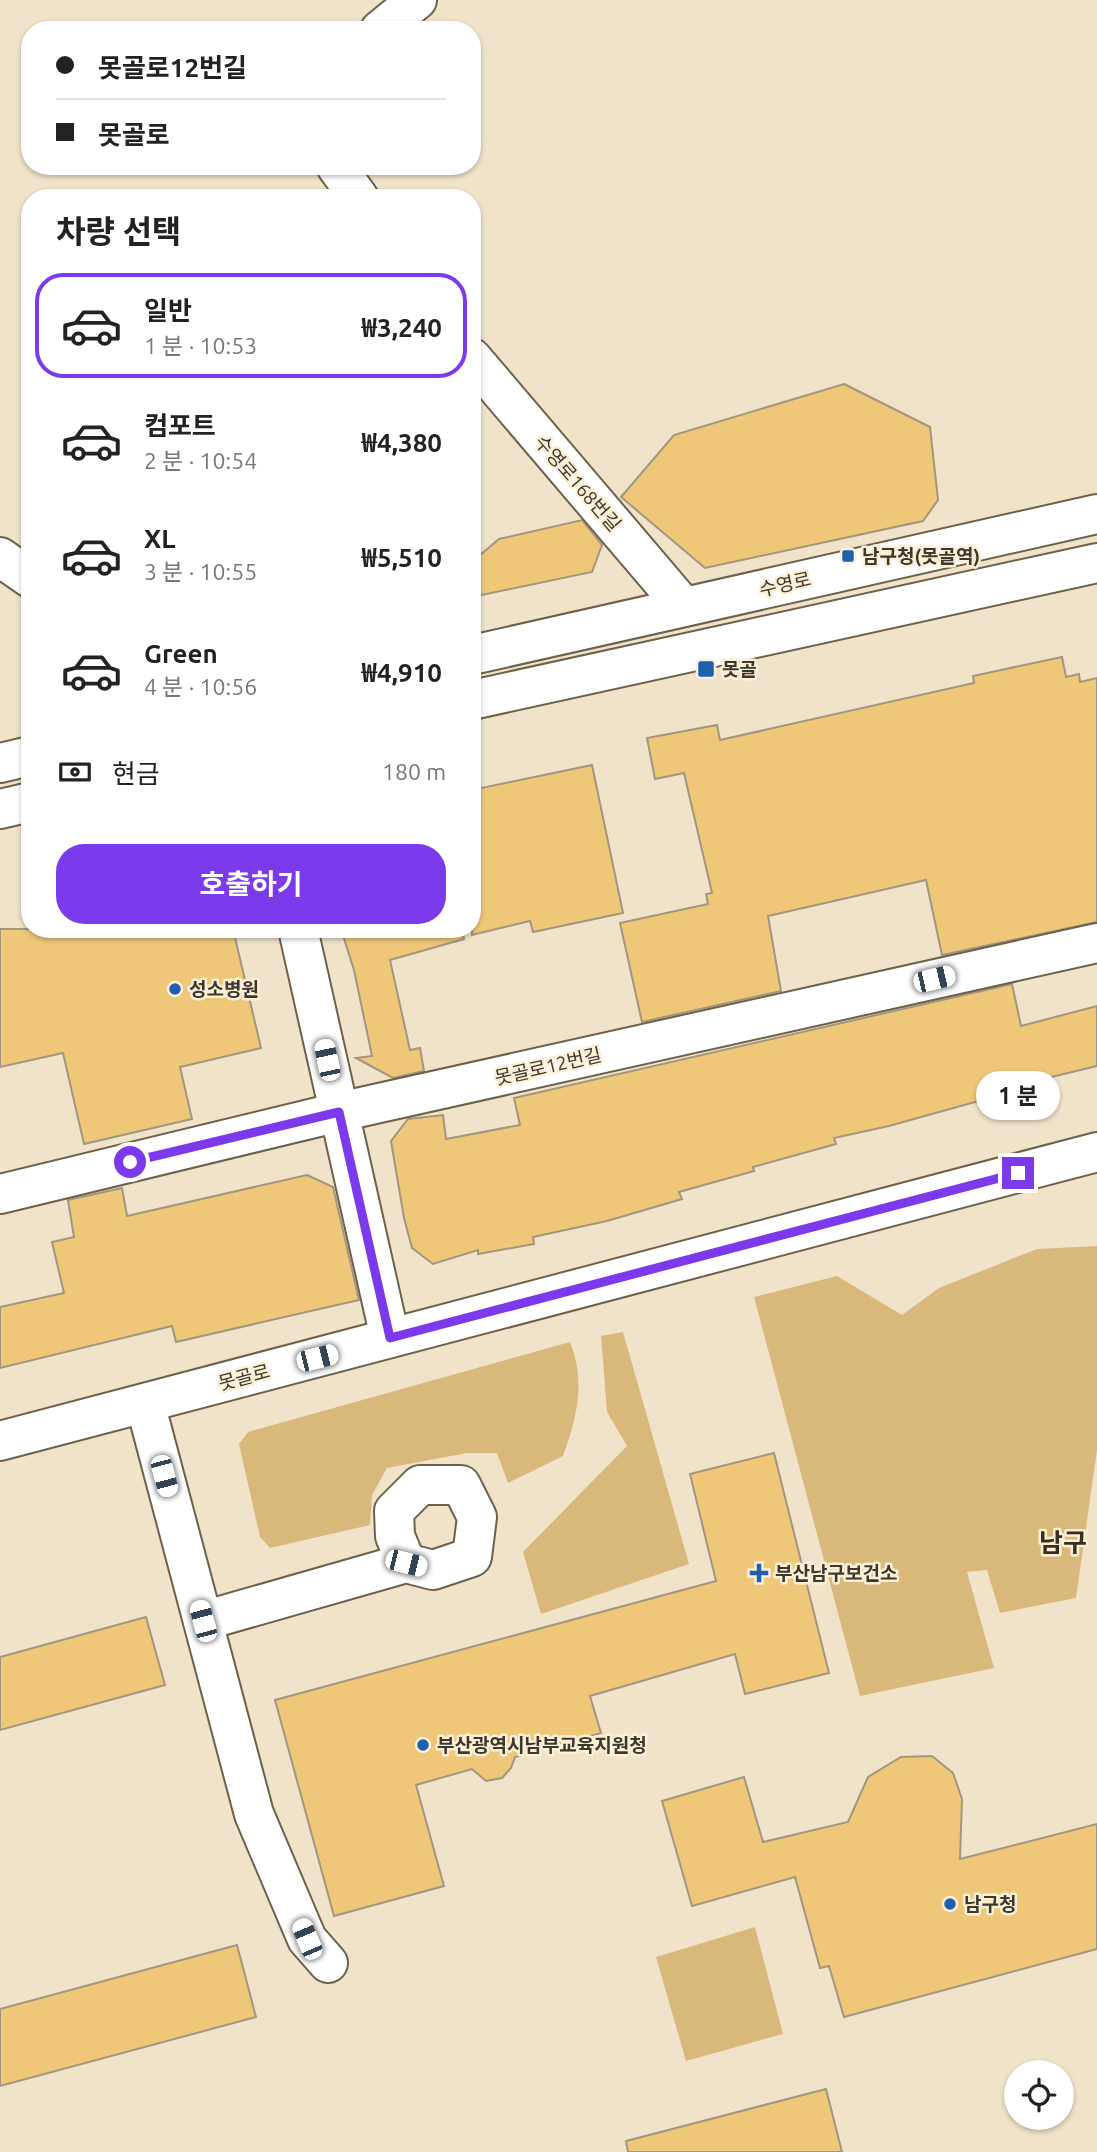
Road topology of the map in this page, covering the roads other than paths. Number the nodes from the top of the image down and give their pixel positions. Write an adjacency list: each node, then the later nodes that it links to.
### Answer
1 (416, 0): 2 (street)
2 (391, 21)
3 (481, 369): 8 (street, 수영로168번길)
4 (1097, 514): 8 (street, 수영로)
5 (0, 556): 7 (street)
6 (1097, 563): 10 (street)
7 (21, 571)
8 (684, 607): 9 (street, 수영로)
9 (481, 653)
10 (481, 698)
11 (21, 758): 12 (street)
12 (0, 763)
13 (21, 804): 14 (street)
14 (0, 808)
15 (300, 938): 17 (street)
16 (1097, 943): 17 (street, 못골로12번길)
17 (339, 1112): 19 (street, 못골로12번길); 20 (street)
18 (1097, 1152): 20 (street, 못골로)
19 (0, 1194)
20 (390, 1338): 21 (street, 못골로)
21 (145, 1403): 22 (street, 못골로); 24 (street)
22 (0, 1441)
23 (406, 1563): 24 (street)
24 (203, 1621): 25 (street)
25 (328, 1963)

